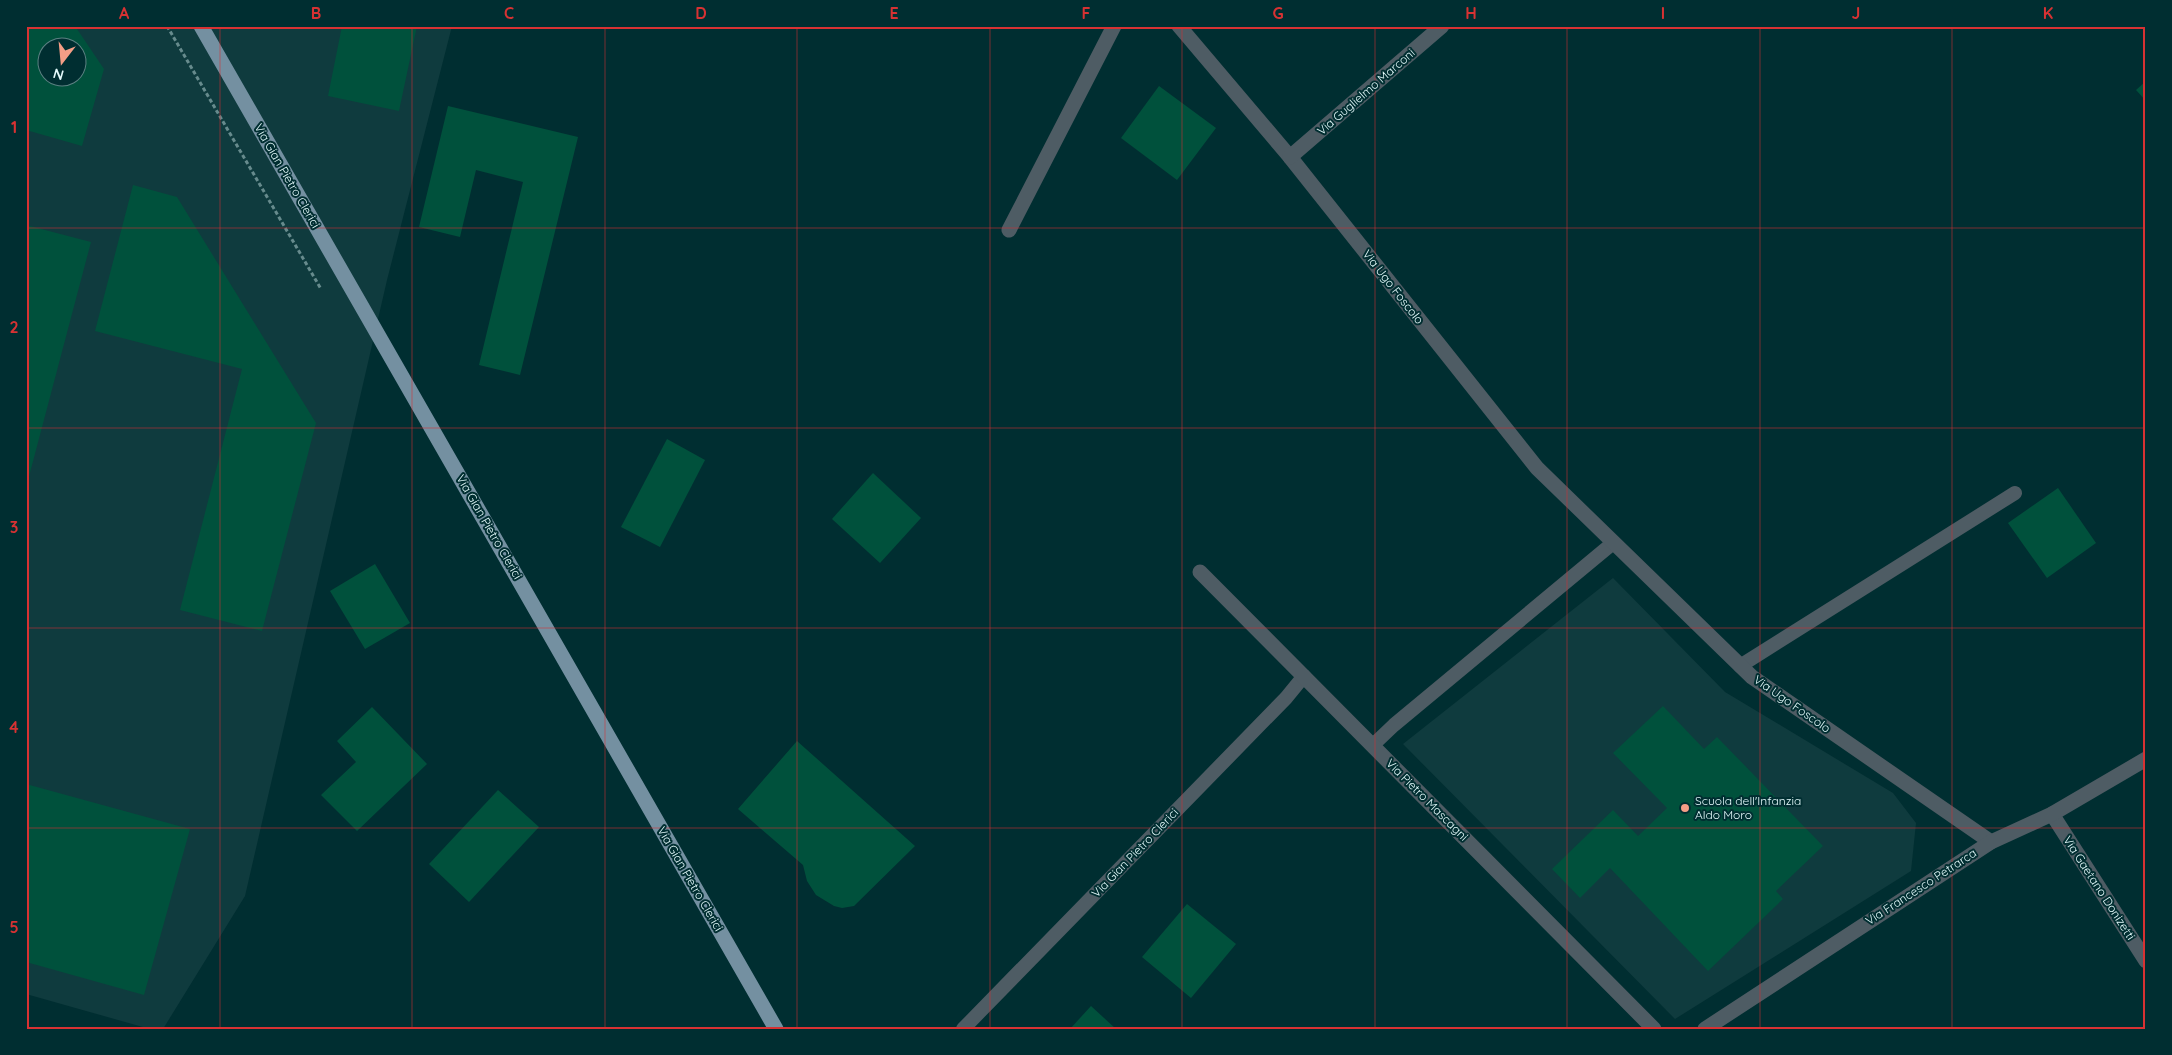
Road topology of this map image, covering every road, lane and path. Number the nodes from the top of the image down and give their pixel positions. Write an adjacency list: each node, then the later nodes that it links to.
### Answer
1 (201, 26): 17 (main road, Via Gian Pietro Clerici)
2 (1114, 26): 6 (street)
3 (1179, 26): 5 (street, Via Ugo Foscolo)
4 (1442, 26): 5 (street, Via Guglielmo Marconi)
5 (1290, 157): 8 (street, Via Ugo Foscolo)
6 (1009, 230)
7 (2015, 493): 10 (lane)
8 (1613, 543): 10 (street, Via Ugo Foscolo); 12 (lane)
9 (1200, 572): 11 (street, Via Pietro Mascagni)
10 (1740, 666): 15 (street, Via Ugo Foscolo)
11 (1304, 676): 12 (street, Via Pietro Mascagni); 18 (lane, Via Gian Pietro Clerici)
12 (1373, 745): 19 (street, Via Pietro Mascagni)
13 (2146, 759): 14 (street, Via Francesco Petrarca)
14 (2052, 814): 15 (street, Via Francesco Petrarca); 16 (street, Via Gaetano Donizetti)
15 (1990, 842): 20 (street, Via Francesco Petrarca)
16 (2146, 961)
17 (776, 1029)
18 (963, 1029)
19 (1654, 1029)
20 (1705, 1029)

